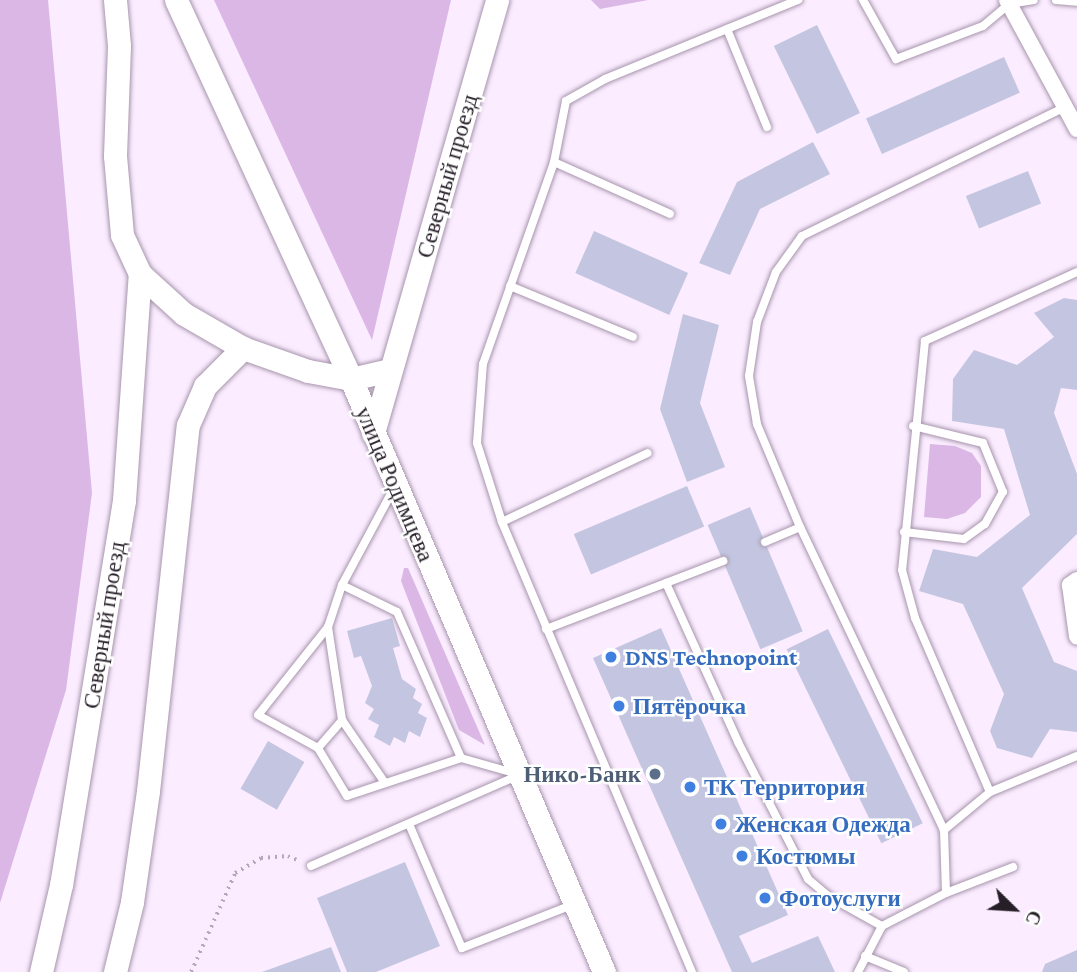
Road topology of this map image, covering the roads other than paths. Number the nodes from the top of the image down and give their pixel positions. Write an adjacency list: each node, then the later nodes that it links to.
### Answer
1 (115, 0): 17 (main road)
2 (176, 0): 22 (main road, улица Родимцева)
3 (497, 0): 21 (main road, Северный проезд)
4 (798, 0): 10 (lane)
5 (863, 0): 8 (lane)
6 (1034, 0): 8 (lane)
7 (1056, 0): 9 (lane)
8 (1008, 2): 11 (street)
9 (1077, 2)
10 (727, 29): 12 (lane); 14 (lane)
11 (1067, 106): 13 (street); 28 (lane)
12 (767, 127)
13 (1077, 129)
14 (554, 162): 15 (lane); 18 (lane)
15 (670, 214)
16 (1077, 272): 23 (lane)
17 (140, 274): 20 (main road); 53 (main road, Северный проезд)
18 (510, 286): 19 (lane); 27 (lane)
19 (633, 337)
20 (243, 348): 22 (main road); 54 (main road)
21 (390, 370): 22 (main road); 24 (main road, Северный проезд)
22 (351, 379): 24 (main road, улица Родимцева)
23 (913, 426): 29 (lane); 29 (lane)
24 (373, 433): 26 (main road, улица Родимцева)
25 (648, 453): 27 (lane)
26 (396, 486): 34 (lane); 42 (main road, улица Родимцева)
27 (502, 522): 36 (lane)
28 (800, 527): 30 (lane); 46 (lane)
29 (904, 533): 44 (lane)
30 (765, 542)
31 (723, 561): 33 (lane)
32 (1077, 580): 37 (street)
33 (666, 583): 36 (lane); 51 (lane)
34 (342, 585): 35 (lane); 41 (lane)
35 (328, 627): 38 (lane); 39 (lane)
36 (546, 629): 56 (lane)
37 (1077, 637)
38 (342, 720): 39 (lane); 43 (lane)
39 (318, 748): 43 (lane)
40 (1077, 756): 44 (lane)
41 (461, 758): 42 (lane); 43 (lane)
42 (520, 775): 45 (lane); 50 (main road, улица Родимцева)
43 (385, 783)
44 (990, 792): 46 (lane)
45 (409, 824): 47 (lane); 50 (lane)
46 (944, 830): 49 (lane)
47 (311, 866)
48 (1013, 867): 49 (lane)
49 (946, 893): 51 (lane)
50 (575, 904): 55 (main road, улица Родимцева)
51 (882, 926): 52 (lane)
52 (865, 956): 57 (lane); 58 (lane)
53 (41, 972)
54 (115, 972)
55 (604, 972)
56 (692, 972)
57 (858, 972)
58 (904, 972)

